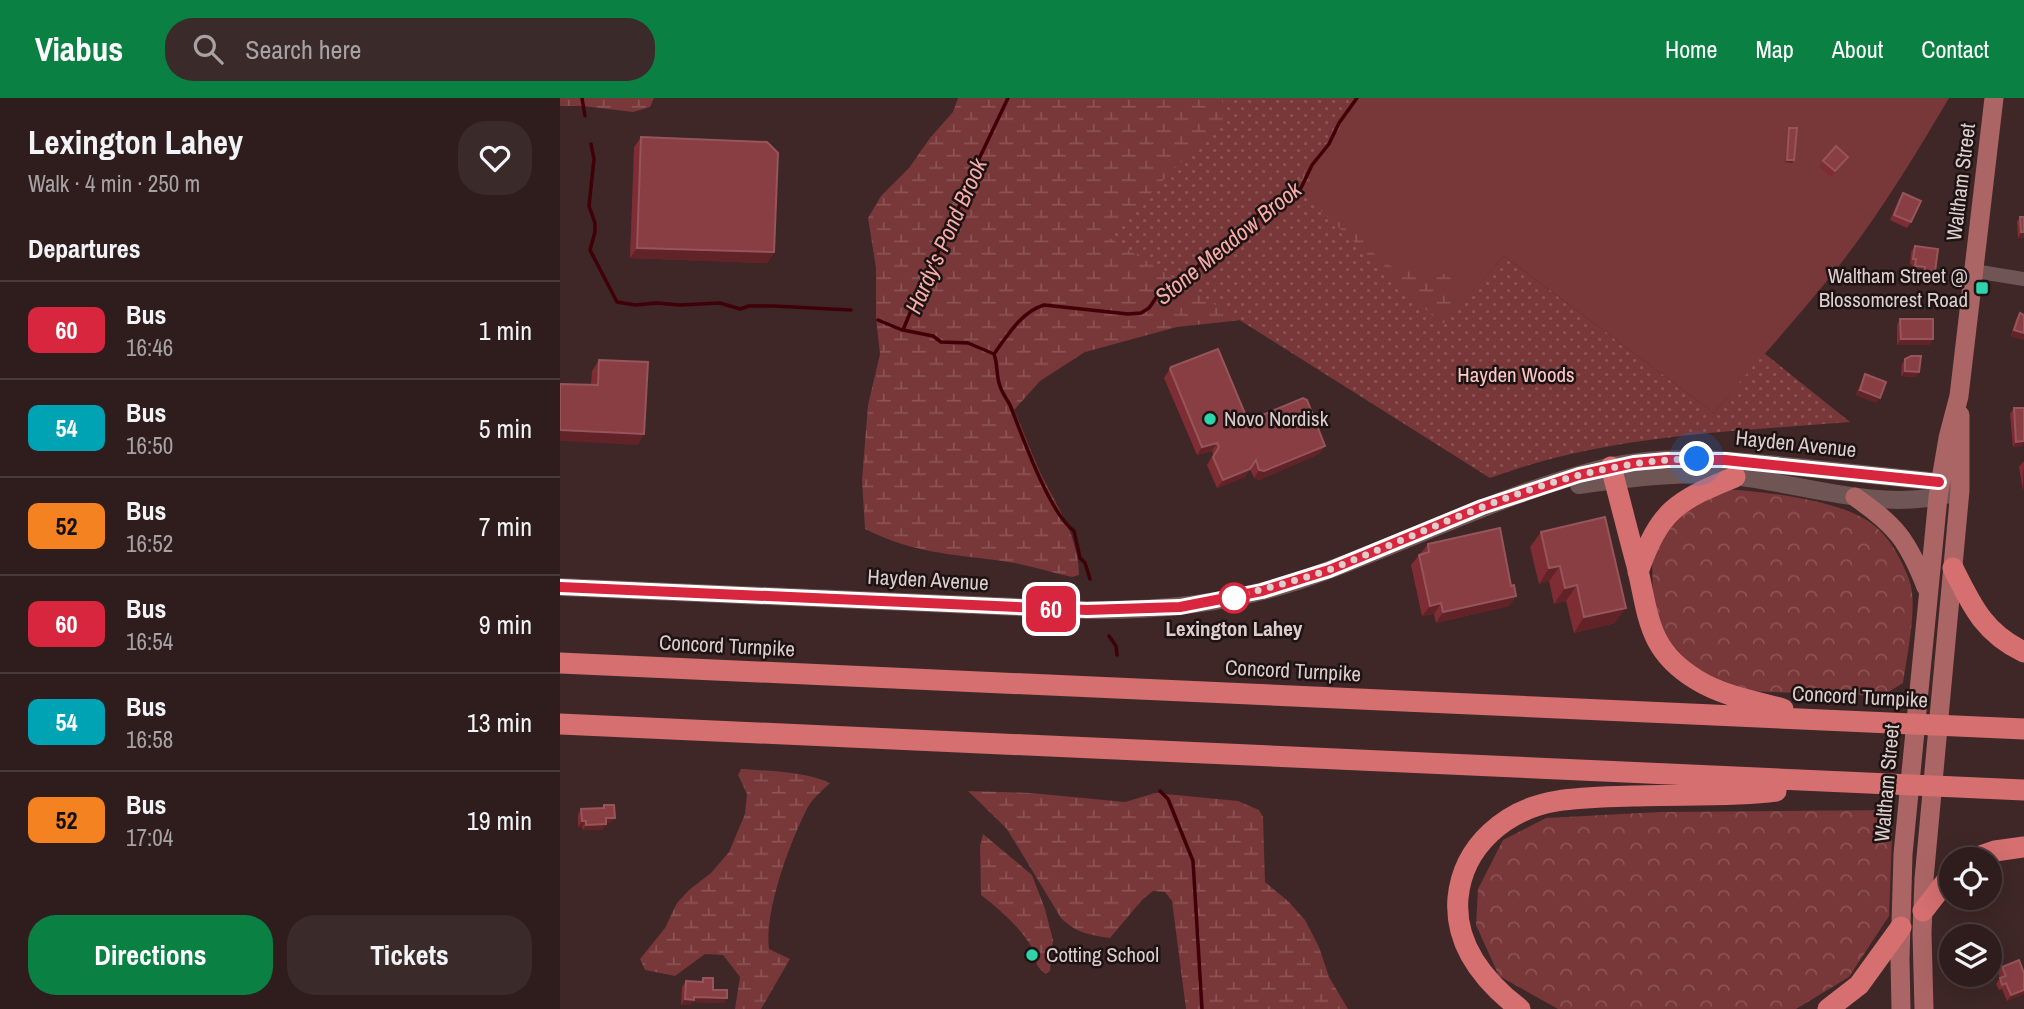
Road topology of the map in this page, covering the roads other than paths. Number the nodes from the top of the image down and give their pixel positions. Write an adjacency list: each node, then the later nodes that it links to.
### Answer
1 (1994, 98): 2 (main road, Waltham Street)
2 (1974, 271): 3 (street); 4 (main road, Waltham Street)
3 (2024, 279)
4 (1959, 396): 7 (main road, Waltham Street); 8 (main road, Waltham Street)
5 (1613, 473): 6 (street, Hayden Avenue); 7 (street, Hayden Avenue); 11 (highway); 12 (street, Hayden Avenue)
6 (1735, 477): 9 (street, Hayden Avenue); 11 (highway)
7 (1939, 489): 8 (street); 9 (street, Hayden Avenue); 13 (main road, Waltham Street)
8 (1960, 490): 10 (main road, Waltham Street)
9 (1855, 497): 13 (main road)
10 (1953, 568): 14 (highway); 24 (main road, Waltham Street)
11 (1638, 572): 16 (highway)
12 (560, 587)
13 (1928, 593): 25 (main road, Waltham Street)
14 (2024, 652)
15 (560, 663): 16 (highway, Concord Turnpike)
16 (1826, 720): 18 (highway, Concord Turnpike)
17 (560, 724): 19 (highway)
18 (2024, 729)
19 (1840, 782): 20 (highway); 26 (highway)
20 (2024, 790)
21 (2024, 847): 22 (highway)
22 (2002, 850)
23 (1939, 890): 24 (highway)
24 (1923, 911): 29 (main road, Waltham Street)
25 (1900, 927): 27 (highway); 28 (main road, Waltham Street)
26 (1520, 1009)
27 (1828, 1009)
28 (1901, 1009)
29 (1924, 1009)

